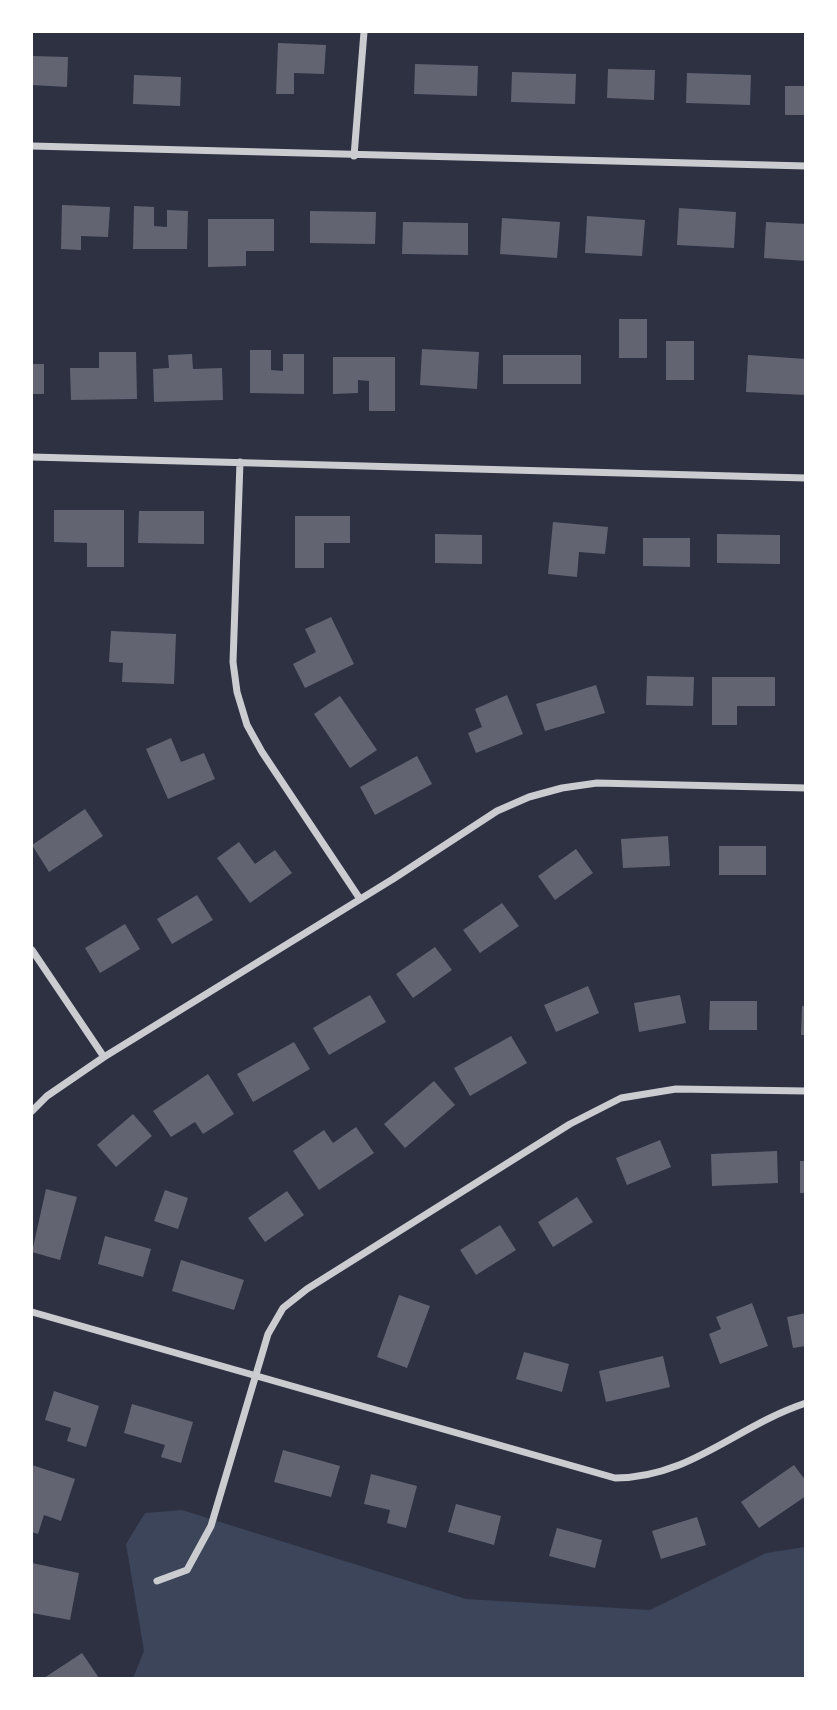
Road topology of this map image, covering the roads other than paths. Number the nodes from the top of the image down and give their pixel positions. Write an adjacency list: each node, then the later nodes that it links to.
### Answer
1 (364, 32): 3 (street)
2 (32, 146): 3 (street)
3 (354, 156): 4 (street)
4 (806, 166)
5 (32, 457): 6 (street)
6 (240, 462): 7 (street); 9 (street)
7 (806, 478)
8 (806, 788): 9 (street)
9 (360, 899): 11 (street)
10 (32, 950): 11 (street)
11 (104, 1057): 13 (street)
12 (806, 1091): 15 (street)
13 (32, 1111)
14 (32, 1312): 15 (street)
15 (253, 1376): 16 (street); 17 (street)
16 (806, 1403)
17 (157, 1581)

